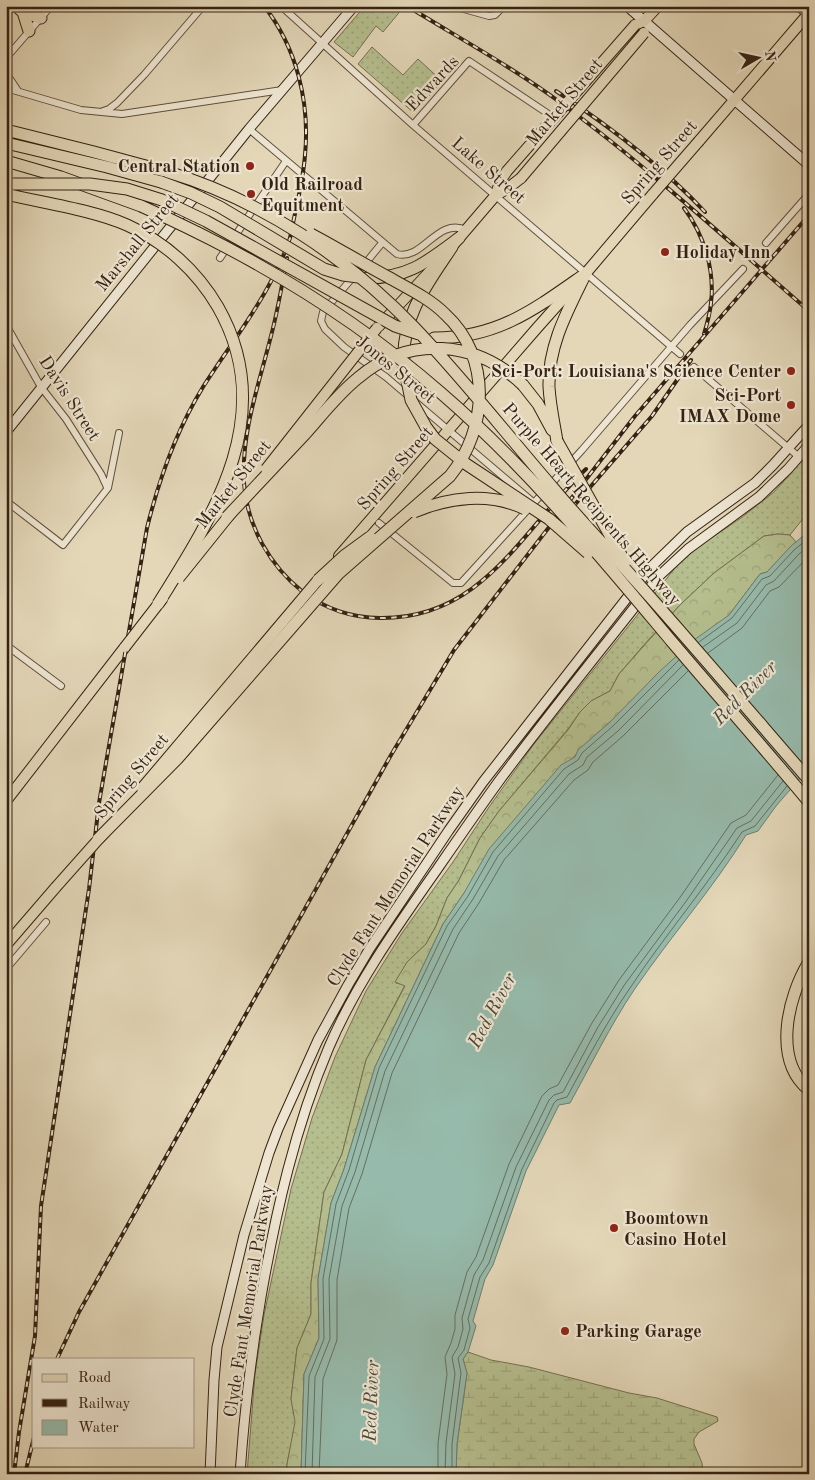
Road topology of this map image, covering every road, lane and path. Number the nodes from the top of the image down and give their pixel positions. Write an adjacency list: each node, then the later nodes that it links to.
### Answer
1 (51, 6): 12 (street)
2 (281, 6): 15 (street, Lake Street)
3 (354, 6): 15 (main road, Marshall Street)
4 (453, 6): 5 (street)
5 (504, 6)
6 (626, 6): 13 (main road)
7 (658, 6): 13 (main road, Market Street)
8 (799, 6): 11 (main road)
9 (202, 7): 21 (street)
10 (20, 9): 12 (highway); 14 (highway)
11 (809, 14): 20 (main road, Spring Street)
12 (41, 18): 14 (street)
13 (640, 23): 20 (main road); 35 (main road, Market Street, bridge); 35 (main road, Market Street, bridge)
14 (29, 31): 16 (street)
15 (322, 44): 18 (main road, Marshall Street); 24 (street, Lake Street)
16 (6, 58): 19 (street)
17 (6, 88): 19 (street)
18 (282, 90): 21 (street); 25 (main road, Marshall Street)
19 (19, 92): 21 (street)
20 (735, 99): 31 (main road); 42 (main road, Spring Street, bridge)
21 (92, 112)
22 (547, 113): 24 (street, Edwards)
23 (6, 122): 28 (highway)
24 (413, 125): 35 (street, Lake Street)
25 (249, 129): 30 (street); 47 (main road, Marshall Street)
26 (6, 130): 28 (highway, Purple Heart Recipients Highway)
27 (6, 143): 37 (highway, bridge)
28 (76, 148): 36 (highway, Purple Heart Recipients Highway, bridge)
29 (6, 161): 63 (highway, Purple Heart Recipients Highway, bridge)
30 (286, 161): 38 (street); 40 (street)
31 (809, 165)
32 (6, 184): 42 (highway, bridge)
33 (6, 194): 64 (highway, bridge)
34 (809, 194): 39 (street)
35 (495, 196): 37 (main road, Market Street); 42 (street, Lake Street)
36 (272, 216): 63 (highway, Purple Heart Recipients Highway, bridge); 70 (highway, bridge)
37 (459, 238): 38 (street); 59 (main road, Market Street, bridge); 61 (highway, bridge)
38 (382, 243): 49 (street, Jones Street)
39 (766, 243)
40 (220, 258)
41 (743, 269): 44 (street)
42 (586, 274): 44 (street, Lake Street); 49 (main road, Spring Street); 52 (highway)
43 (6, 325): 47 (street, Davis Street)
44 (671, 346): 45 (street, Lake Street); 58 (street)
45 (680, 354)
46 (694, 367): 54 (street)
47 (41, 387): 50 (main road, Marshall Street); 56 (street, Davis Street)
48 (809, 425): 54 (main road, Clyde Fant Memorial Parkway)
49 (448, 431): 58 (street, Jones Street); 62 (main road, Spring Street, bridge)
50 (6, 432)
51 (119, 433): 56 (street)
52 (557, 441): 59 (highway, bridge); 63 (highway, bridge)
53 (809, 445): 55 (main road, Clyde Fant Memorial Parkway)
54 (789, 448): 55 (street); 76 (main road, Clyde Fant Memorial Parkway)
55 (799, 457): 77 (main road, Clyde Fant Memorial Parkway)
56 (108, 488): 57 (street)
57 (6, 501)
58 (533, 502): 60 (street)
59 (227, 517): 64 (main road, Market Street, bridge)
60 (379, 523)
61 (563, 532): 62 (highway, bridge); 63 (highway, bridge)
62 (318, 580): 70 (main road, Spring Street, bridge)
63 (629, 581): 67 (highway, Purple Heart Recipients Highway, bridge); 69 (highway, Purple Heart Recipients Highway, bridge)
64 (158, 604): 68 (main road, Market Street, bridge)
65 (6, 645): 66 (street)
66 (61, 686)
67 (809, 779)
68 (7, 797)
69 (809, 802)
70 (98, 839): 72 (main road, Spring Street, bridge)
71 (46, 922): 74 (street)
72 (6, 945)
73 (809, 962): 75 (highway)
74 (6, 969)
75 (809, 1090)
76 (210, 1474)
77 (240, 1474)

